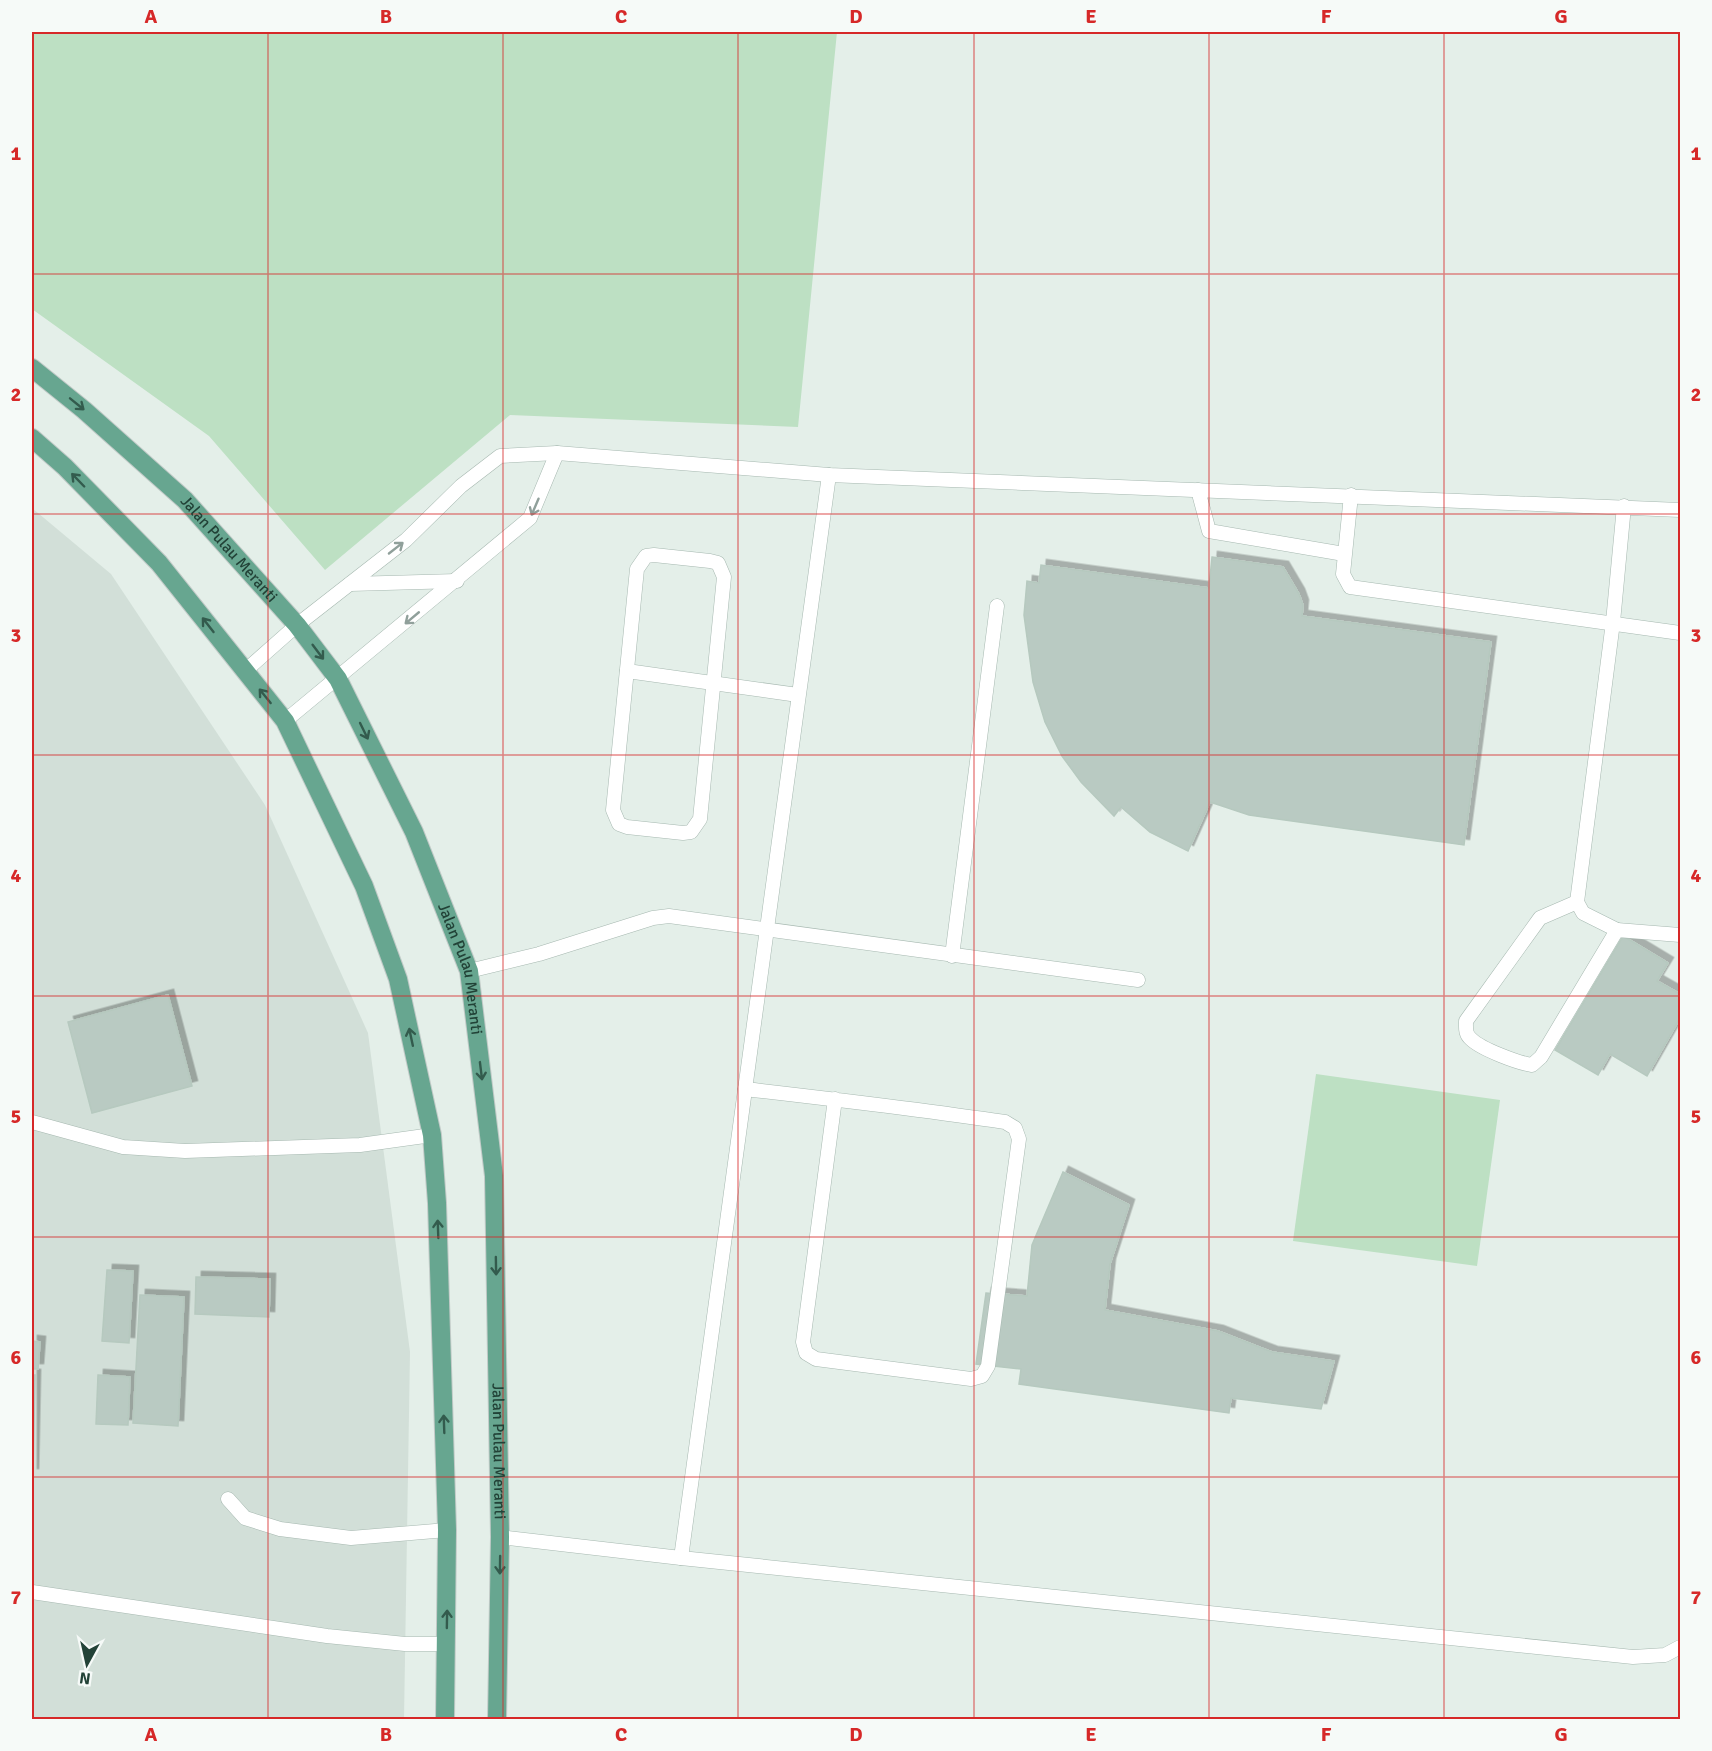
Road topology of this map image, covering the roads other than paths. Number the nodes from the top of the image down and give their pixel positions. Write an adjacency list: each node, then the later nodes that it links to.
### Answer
1 (32, 368): 14 (main road, Jalan Pulau Meranti, one-way to 14)
2 (32, 438): 16 (main road, one-way to 2)
3 (557, 453): 4 (lane); 10 (lane, one-way to 10); 11 (lane, one-way to 3)
4 (829, 475): 5 (lane); 20 (lane)
5 (1198, 490): 6 (lane); 9 (lane)
6 (1351, 495): 7 (lane); 9 (lane)
7 (1624, 506): 8 (lane); 13 (lane)
8 (1680, 510)
9 (1344, 554): 13 (lane)
10 (457, 581): 11 (lane); 18 (lane, one-way to 18)
11 (350, 584): 14 (lane)
12 (997, 606): 26 (lane)
13 (1613, 622): 15 (lane); 22 (lane)
14 (297, 625): 16 (lane); 18 (main road, Jalan Pulau Meranti, one-way to 18)
15 (1680, 633)
16 (245, 671): 21 (main road, one-way to 16)
17 (627, 671): 19 (lane); 19 (lane); 19 (lane)
18 (338, 679): 21 (lane); 27 (main road, Jalan Pulau Meranti, one-way to 27)
19 (713, 683): 20 (lane)
20 (798, 695): 24 (lane)
21 (285, 721): 32 (main road, one-way to 21)
22 (1577, 902): 23 (lane); 23 (lane)
23 (1617, 930): 25 (lane)
24 (766, 931): 26 (lane); 27 (lane); 29 (lane)
25 (1680, 936)
26 (952, 956): 28 (lane)
27 (468, 970): 35 (main road, Jalan Pulau Meranti, one-way to 35)
28 (1138, 980)
29 (745, 1089): 30 (lane); 36 (lane)
30 (835, 1099): 30 (lane)
31 (32, 1122): 32 (lane)
32 (432, 1135): 34 (main road, one-way to 32)
33 (228, 1499): 34 (lane)
34 (447, 1530): 38 (main road, one-way to 34)
35 (500, 1537): 36 (lane); 41 (main road, Jalan Pulau Meranti, one-way to 41)
36 (681, 1558): 39 (lane)
37 (32, 1592): 38 (lane)
38 (446, 1644): 40 (main road)
39 (1680, 1647)
40 (446, 1719)
41 (497, 1719)

